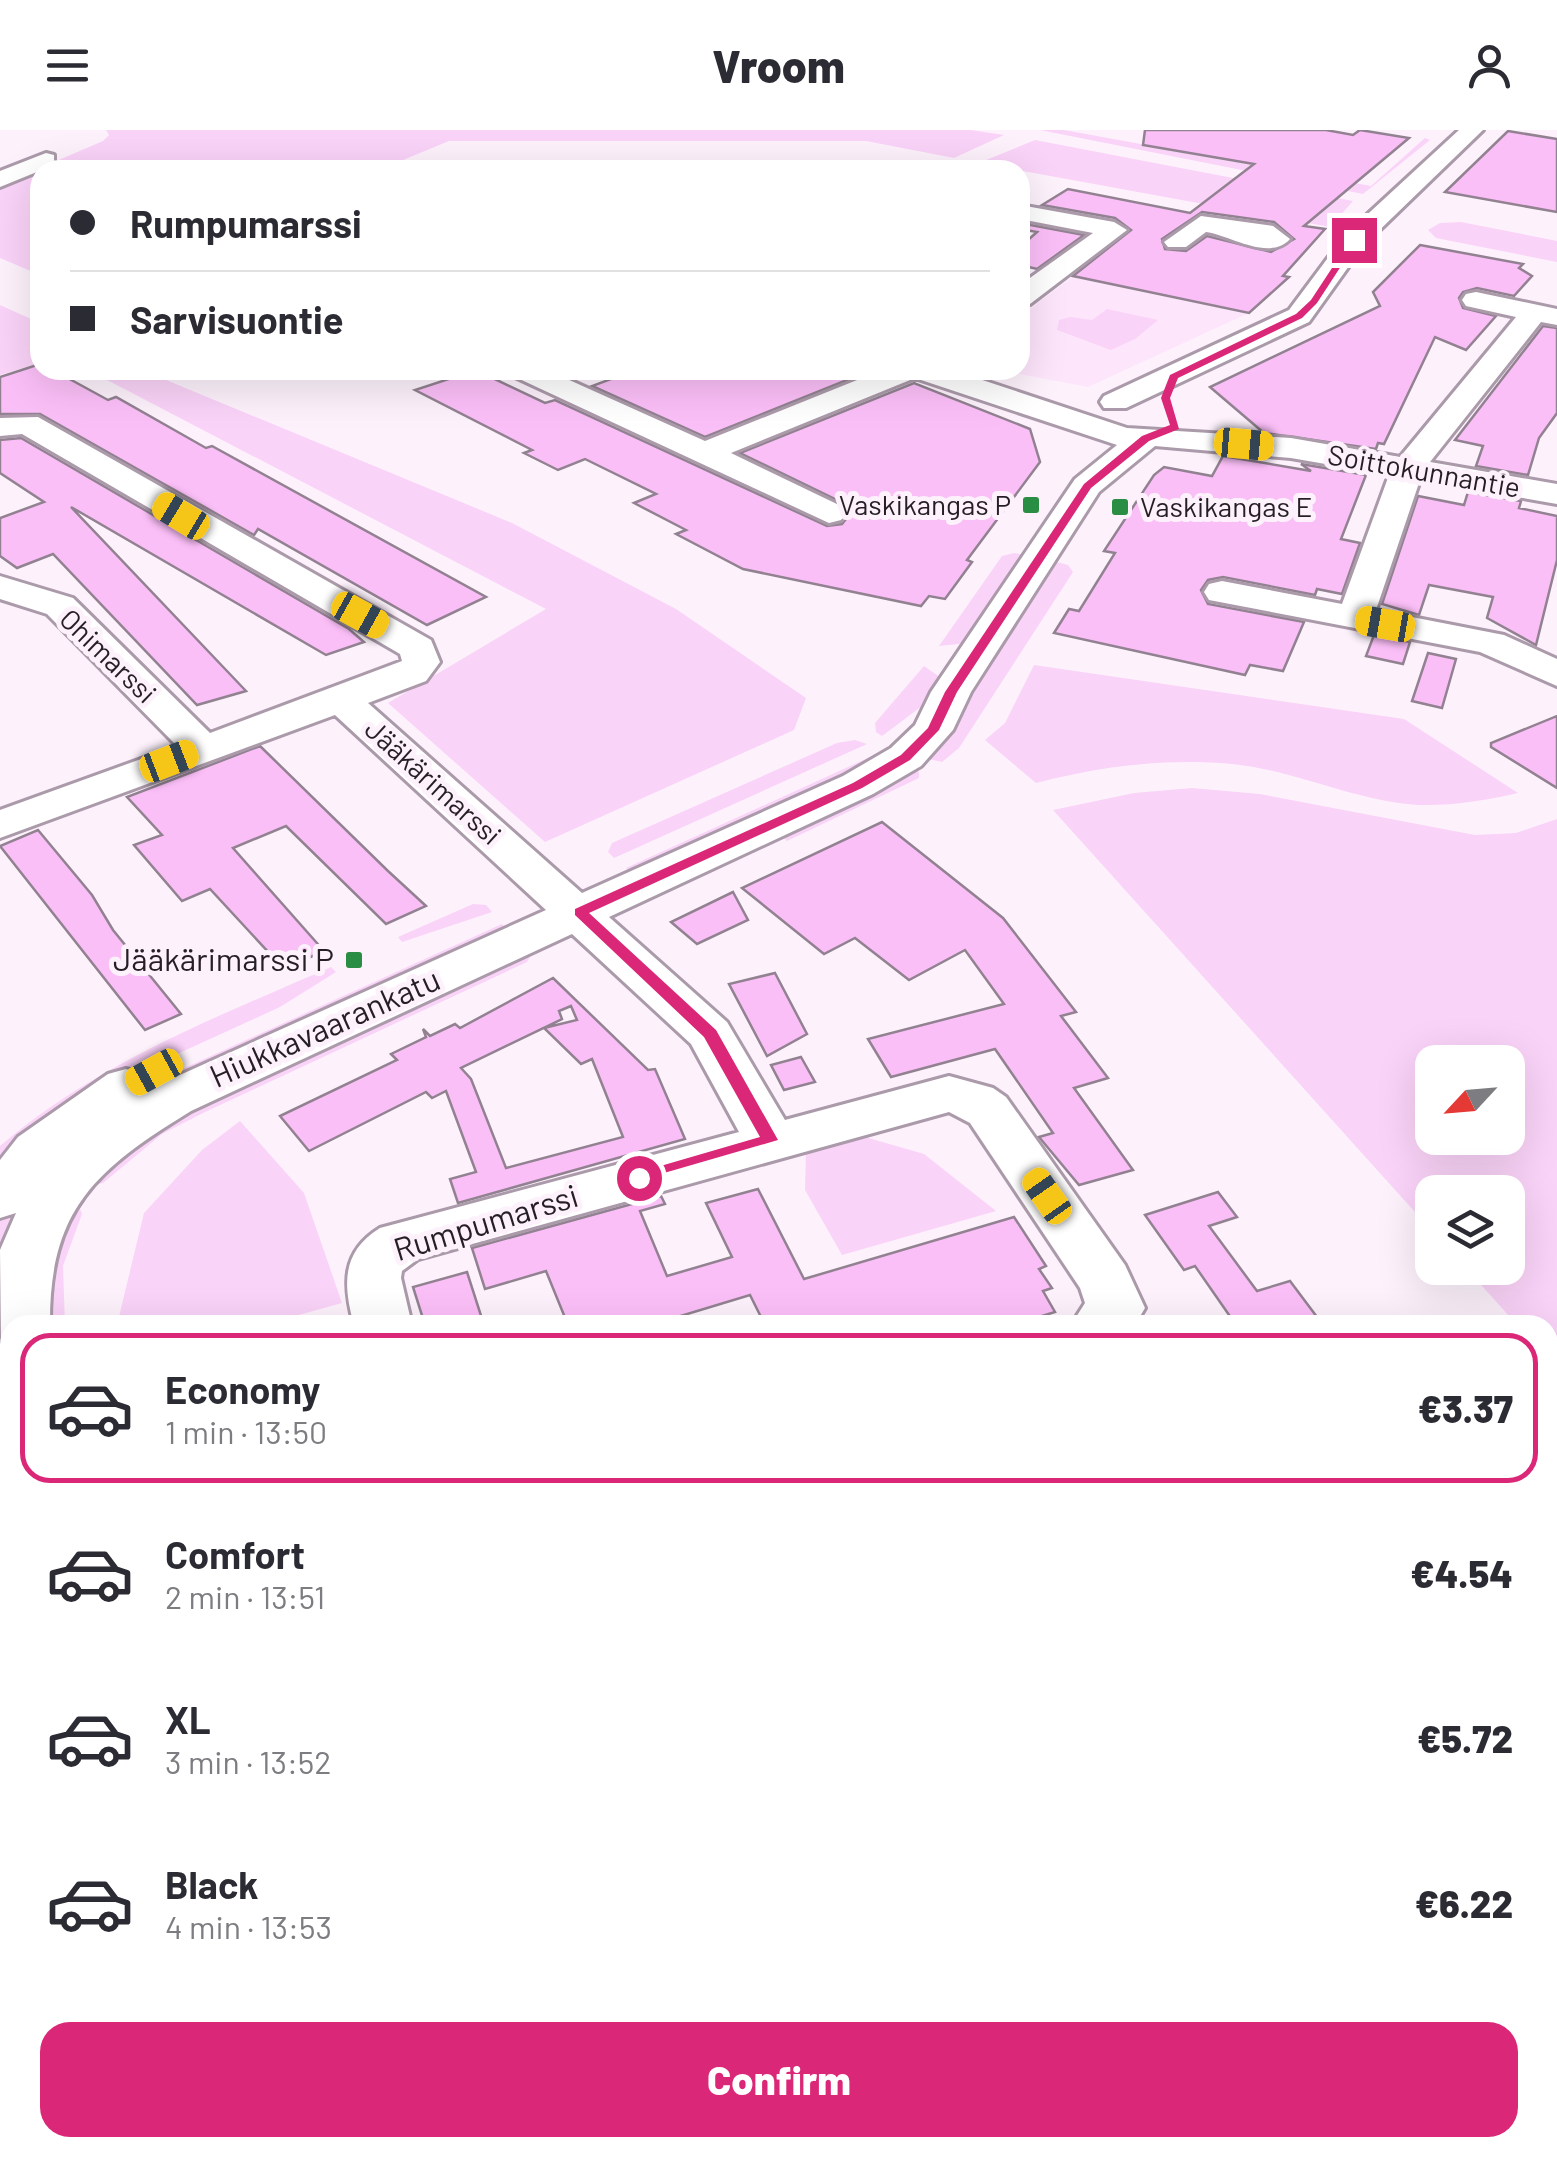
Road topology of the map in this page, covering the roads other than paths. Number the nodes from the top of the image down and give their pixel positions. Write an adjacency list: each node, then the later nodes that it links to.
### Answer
1 (1472, 130): 10 (street)
2 (30, 167): 3 (street)
3 (0, 180)
4 (1030, 214): 6 (street)
5 (1232, 229): 6 (street)
6 (1114, 230): 7 (street)
7 (1030, 291)
8 (1476, 300): 9 (street)
9 (1545, 315): 18 (street)
10 (1174, 376): 14 (street); 16 (street)
11 (546, 380): 17 (street)
12 (884, 380): 17 (street)
13 (950, 380): 14 (street, Soittokunnantie)
14 (1102, 415): 16 (street, Soittokunnantie); 19 (street, Hiukkavaarankatu)
15 (0, 426): 26 (street, Jääkärimarssi)
16 (1161, 426): 18 (street, Soittokunnantie); 19 (street, Hiukkavaarankatu)
17 (704, 454): 21 (street)
18 (1408, 468): 20 (street, Soittokunnantie); 24 (street)
19 (1087, 486): 29 (street, Hiukkavaarankatu)
20 (1557, 494)
21 (829, 513)
22 (0, 588): 27 (street, Ohimarssi)
23 (1222, 592): 24 (street)
24 (1356, 618): 25 (street)
25 (1557, 674)
26 (342, 700): 27 (street); 29 (street, Jääkärimarssi)
27 (202, 748): 28 (street)
28 (0, 825)
29 (567, 901): 30 (street, Jääkärimarssi); 31 (street, Hiukkavaarankatu); 32 (street, Hiukkavaarankatu)
30 (770, 1140): 33 (street, Rumpumarssi); 34 (street, Rumpumarssi)
31 (0, 1198)
32 (21, 1315)
33 (381, 1315)
34 (1109, 1315)

